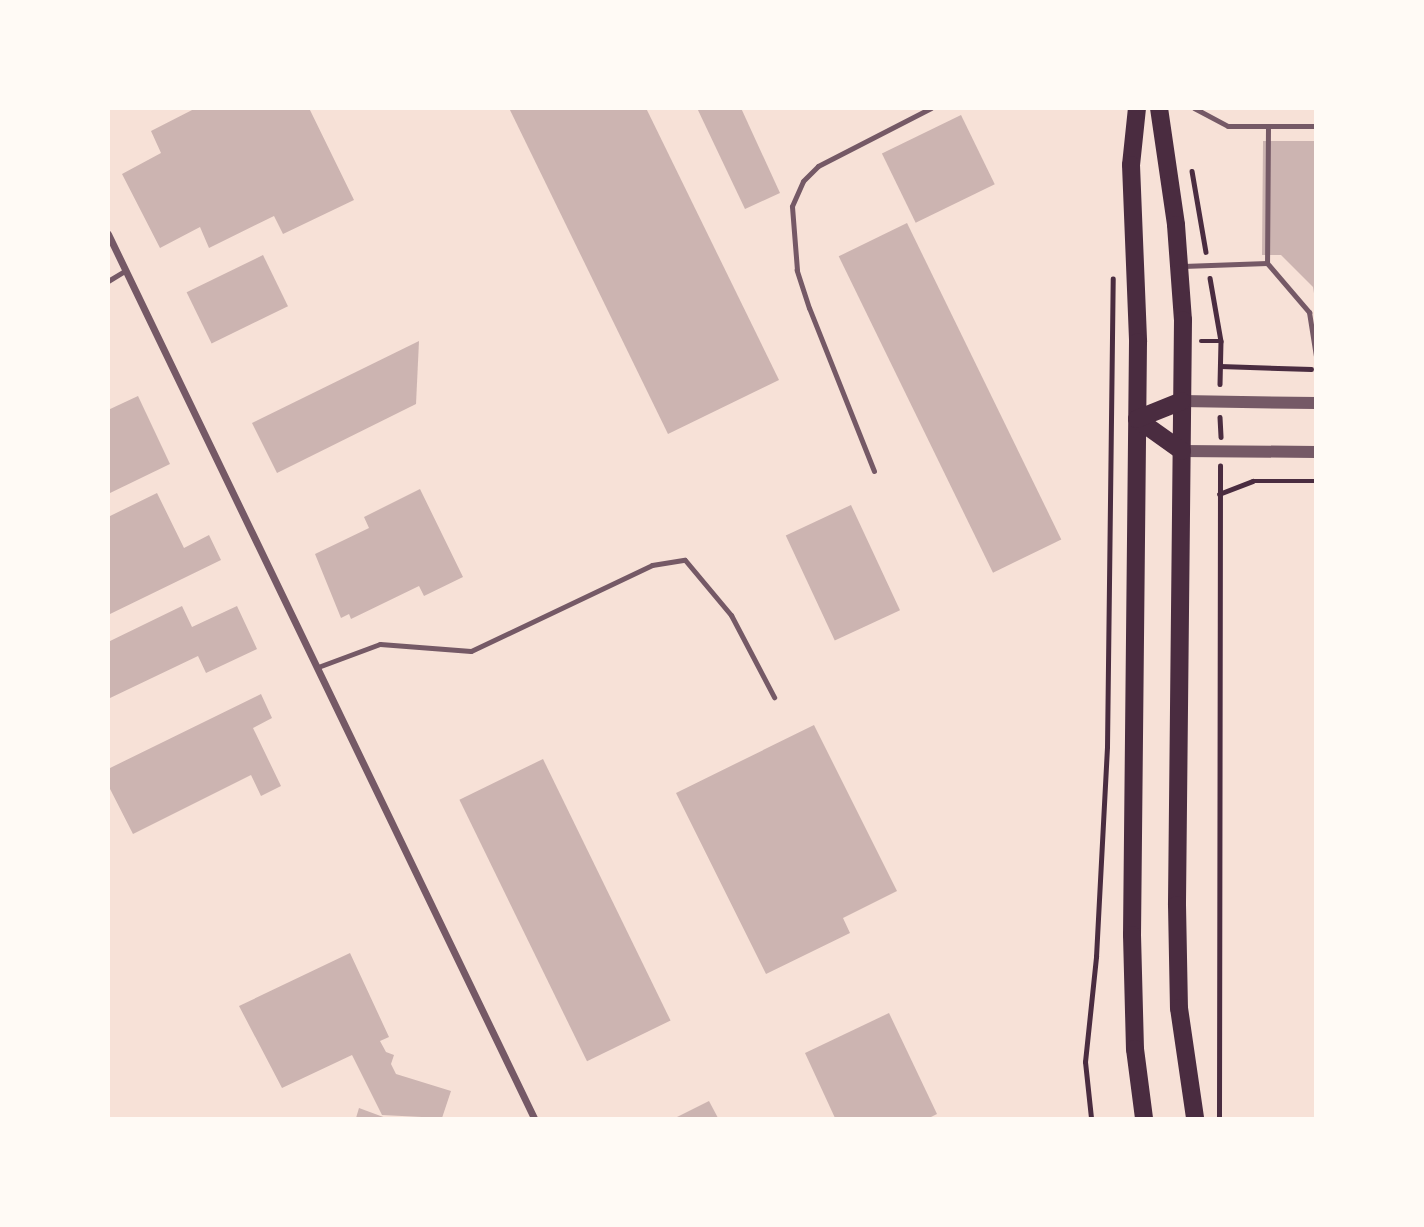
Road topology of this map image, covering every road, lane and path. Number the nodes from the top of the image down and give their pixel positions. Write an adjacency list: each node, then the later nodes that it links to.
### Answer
1 (931, 108): 29 (lane)
2 (1137, 108): 24 (main road)
3 (1159, 108): 12 (main road)
4 (1194, 108): 5 (lane)
5 (1268, 126): 6 (lane); 10 (lane)
6 (1315, 126)
7 (1190, 160): 9 (path)
8 (108, 234): 13 (street)
9 (1208, 264): 10 (lane); 12 (lane); 17 (path)
10 (1267, 264): 15 (lane)
11 (1113, 267): 36 (path)
12 (1181, 267): 22 (main road)
13 (126, 270): 14 (lane); 33 (street)
14 (108, 281)
15 (1312, 312): 18 (lane)
16 (1194, 341): 17 (path)
17 (1221, 341): 19 (path)
18 (1315, 356)
19 (1220, 366): 20 (path); 21 (path)
20 (1315, 370)
21 (1220, 380)
22 (1182, 401): 23 (street); 24 (main road); 27 (main road)
23 (1315, 403)
24 (1137, 419): 27 (main road); 37 (main road)
25 (1220, 420): 26 (path)
26 (1221, 438)
27 (1182, 451): 28 (street); 38 (main road)
28 (1315, 452)
29 (874, 471)
30 (1220, 478): 32 (path)
31 (1315, 481): 32 (path)
32 (1219, 494): 39 (path)
33 (318, 667): 34 (lane); 35 (street)
34 (774, 697)
35 (534, 1118)
36 (1091, 1118)
37 (1144, 1118)
38 (1195, 1118)
39 (1219, 1118)

